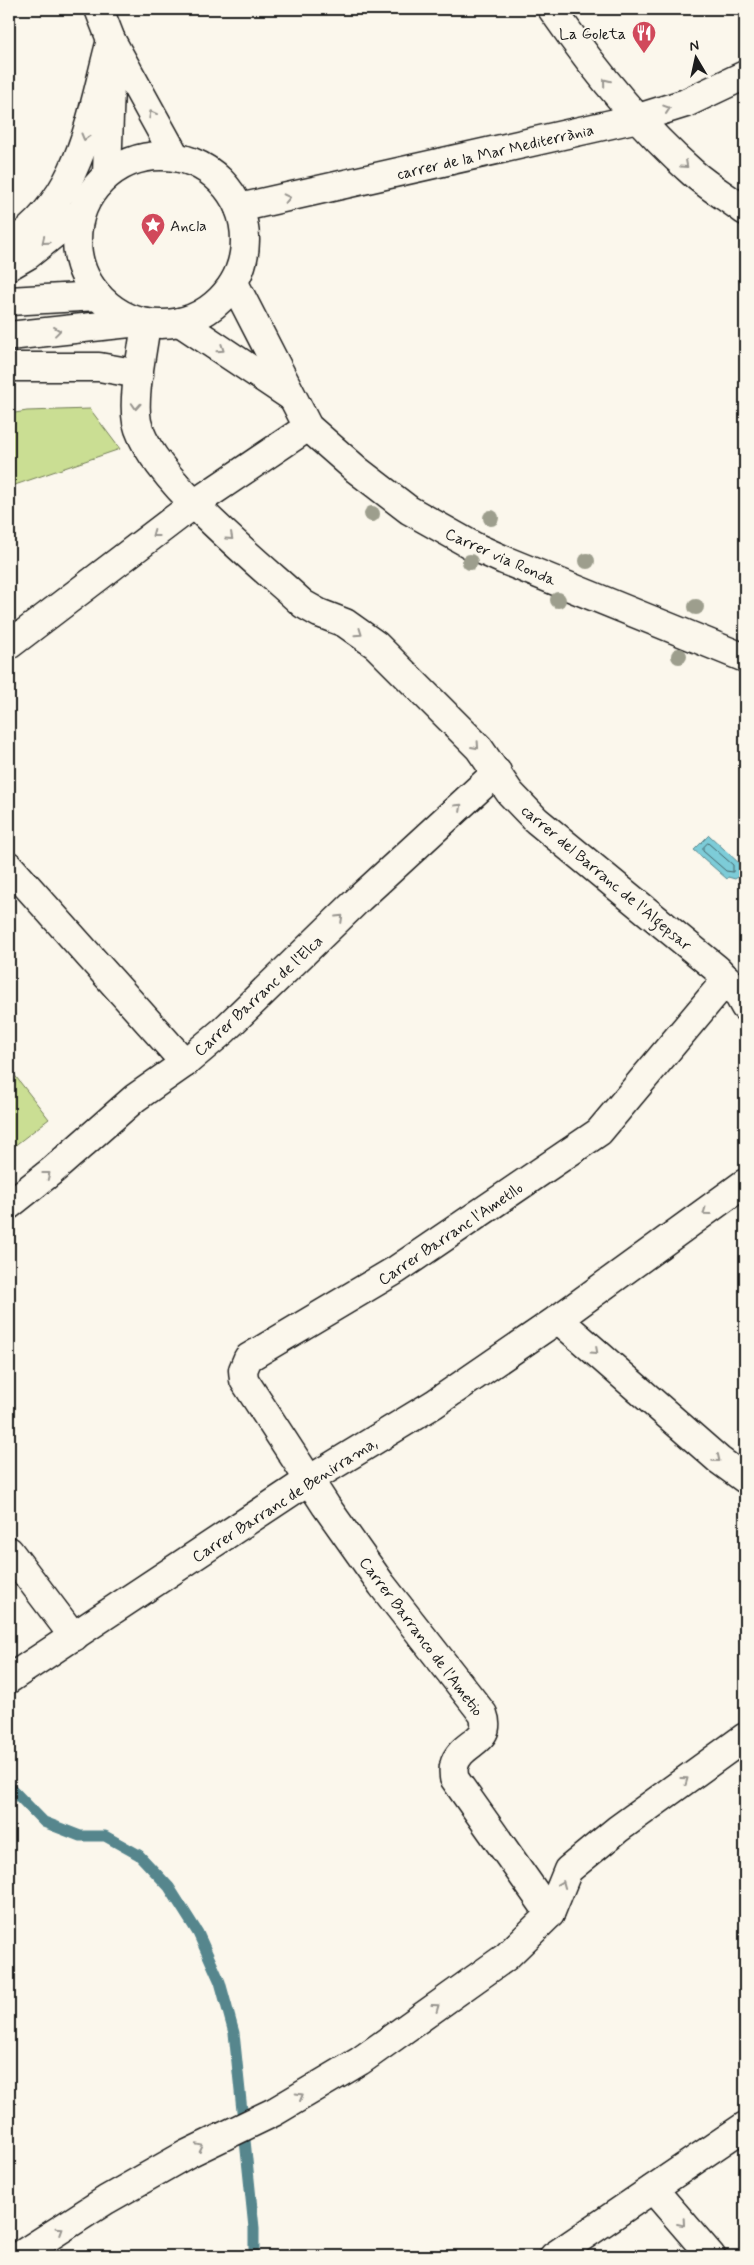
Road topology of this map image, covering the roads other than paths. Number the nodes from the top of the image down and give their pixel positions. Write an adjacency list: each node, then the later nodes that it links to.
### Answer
1 (99, 9): 3 (street)
2 (552, 9): 5 (street, one-way to 2)
3 (112, 40): 6 (street, one-way to 3); 7 (street); 11 (street, one-way to 11)
4 (745, 75): 5 (street, carrer de la Mar Mediterrània, one-way to 4)
5 (638, 118): 8 (street, carrer de la Mar Mediterrània, one-way to 5); 9 (street, one-way to 9)
6 (175, 156): 7 (street); 8 (street)
7 (107, 174): 10 (street)
8 (239, 208): 13 (street)
9 (745, 211)
10 (80, 213): 12 (street, one-way to 12); 14 (street)
11 (9, 245)
12 (9, 266)
13 (234, 283): 17 (street); 21 (street, Carrer via Ronda)
14 (98, 296): 15 (street); 16 (street)
15 (9, 301)
16 (143, 322): 17 (street); 18 (street, one-way to 16); 20 (street, carrer del Barranc de l'Algepsar)
17 (180, 322): 21 (street, one-way to 21)
18 (9, 336)
19 (9, 367): 20 (street)
20 (139, 374): 23 (street, carrer del Barranc de l'Algepsar, one-way to 23)
21 (295, 399): 22 (street, Carrer via Ronda)
22 (308, 427): 23 (street); 25 (street, Carrer via Ronda)
23 (194, 504): 24 (street, one-way to 24); 26 (street, carrer del Barranc de l'Algepsar, one-way to 26)
24 (9, 645)
25 (745, 658)
26 (497, 772): 28 (street, carrer del Barranc de l'Algepsar); 30 (street, Carrer Barranc de l'Elca, one-way to 26)
27 (9, 866): 30 (street)
28 (727, 979): 29 (street, carrer del Barranc de l'Algepsar); 35 (street, Carrer Barranc l'Ametllo)
29 (745, 1007)
30 (185, 1063): 32 (street, Carrer Barranc de l'Elca, one-way to 30)
31 (745, 1183): 33 (street, Carrer Barranc de Benirrama,, one-way to 33)
32 (9, 1205)
33 (558, 1319): 34 (street, one-way to 34); 35 (street, Carrer Barranc de Benirrama,)
34 (745, 1479)
35 (309, 1480): 37 (street, Carrer Barranc de Benirrama,); 40 (street, Carrer Barranco de l'Ametio)
36 (9, 1551): 37 (street)
37 (74, 1637): 38 (street, Carrer Barranc de Benirrama,)
38 (9, 1679)
39 (745, 1737): 40 (street, one-way to 39)
40 (550, 1914): 43 (street, one-way to 40)
41 (745, 2126): 42 (street)
42 (653, 2189): 44 (street); 45 (street, one-way to 45)
43 (19, 2256)
44 (554, 2256)
45 (711, 2256)

